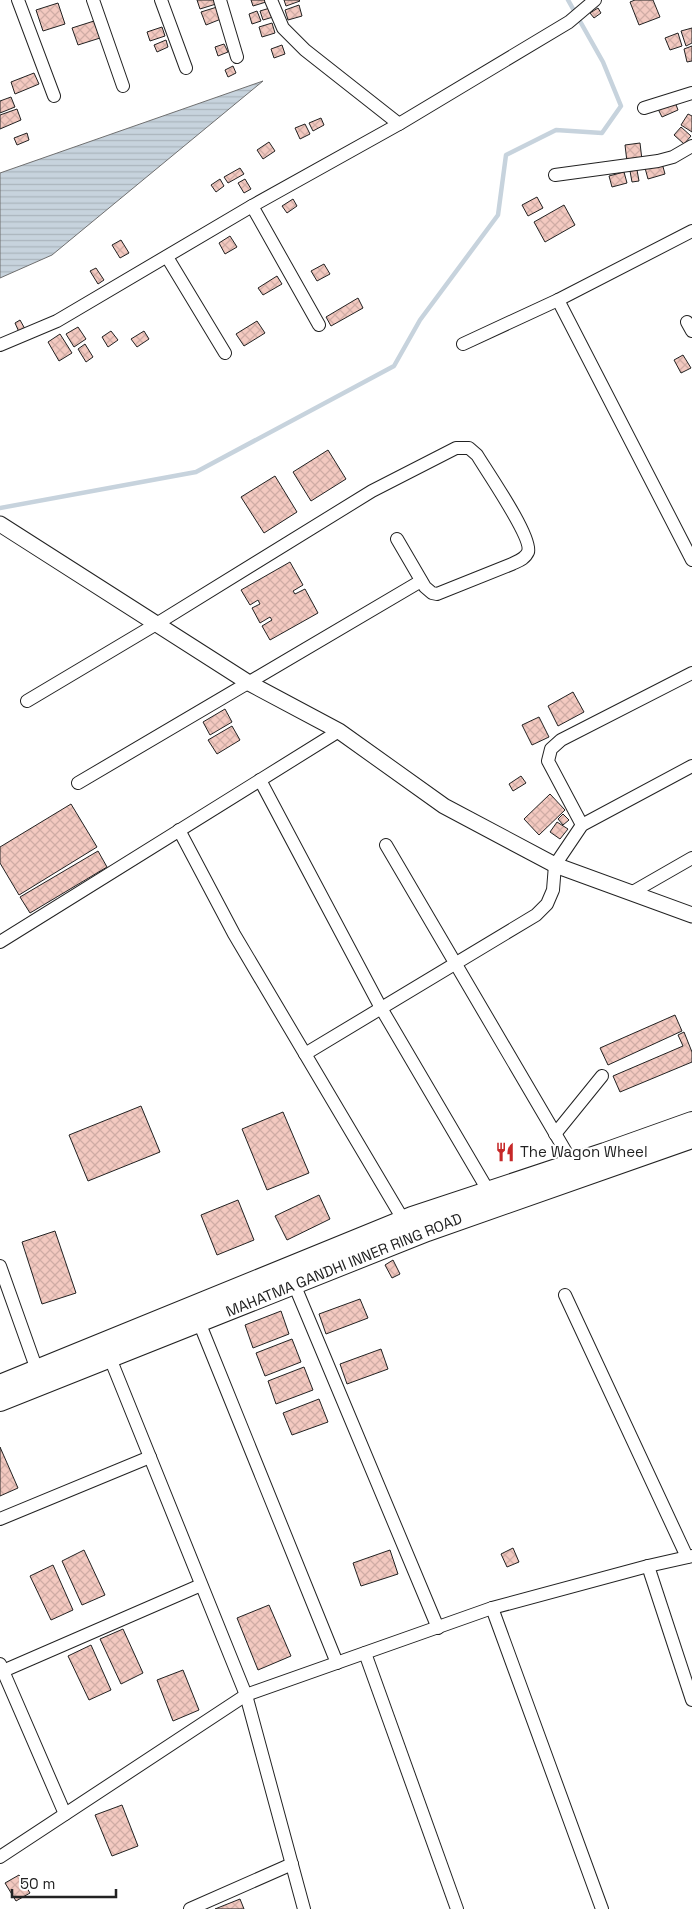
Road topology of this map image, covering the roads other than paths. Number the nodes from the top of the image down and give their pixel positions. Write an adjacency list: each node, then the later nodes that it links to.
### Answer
1 (18, 0): 11 (street)
2 (93, 0): 9 (street)
3 (161, 0): 8 (street)
4 (220, 0): 7 (street)
5 (271, 0): 13 (street)
6 (596, 0): 13 (street)
7 (237, 57)
8 (186, 68)
9 (123, 86)
10 (692, 93): 12 (street)
11 (54, 96)
12 (644, 108)
13 (399, 124): 16 (street)
14 (692, 146): 15 (street)
15 (555, 175)
16 (252, 206): 18 (street); 20 (street)
17 (692, 231): 19 (street)
18 (167, 257): 22 (street); 23 (street)
19 (558, 300): 21 (street); 26 (street)
20 (319, 325)
21 (463, 344)
22 (0, 345)
23 (225, 353)
24 (0, 524): 28 (street)
25 (397, 539): 27 (street)
26 (692, 560)
27 (421, 581): 28 (street); 30 (street)
28 (158, 623): 30 (street); 31 (street)
29 (692, 673): 36 (street)
30 (249, 683): 32 (street); 35 (street)
31 (27, 701)
32 (339, 731): 34 (street); 40 (street)
33 (692, 766): 36 (street)
34 (260, 780): 37 (street); 45 (street)
35 (78, 783)
36 (582, 825): 40 (street)
37 (179, 830): 43 (street); 46 (street)
38 (386, 845): 44 (street)
39 (692, 858): 41 (street)
40 (554, 865): 41 (street); 44 (street)
41 (630, 892): 42 (street)
42 (692, 915)
43 (0, 942)
44 (456, 963): 45 (street); 49 (street)
45 (381, 1008): 46 (street); 52 (street)
46 (305, 1054): 53 (street)
47 (602, 1076): 49 (street)
48 (692, 1122): 51 (main road, MAHATMA GANDHI INNER RING ROAD)
49 (555, 1134): 51 (street)
50 (692, 1138): 55 (main road, MAHATMA GANDHI INNER RING ROAD)
51 (573, 1164): 52 (main road, MAHATMA GANDHI INNER RING ROAD)
52 (489, 1192): 53 (main road, MAHATMA GANDHI INNER RING ROAD)
53 (404, 1221): 59 (main road, MAHATMA GANDHI INNER RING ROAD)
54 (0, 1266): 59 (street)
55 (294, 1284): 57 (main road, MAHATMA GANDHI INNER RING ROAD); 68 (street)
56 (565, 1295): 64 (street)
57 (199, 1322): 58 (main road, MAHATMA GANDHI INNER RING ROAD); 70 (street)
58 (110, 1358): 61 (main road, MAHATMA GANDHI INNER RING ROAD); 62 (street)
59 (37, 1370): 60 (main road, MAHATMA GANDHI INNER RING ROAD)
60 (0, 1385)
61 (0, 1401)
62 (150, 1456): 63 (street); 66 (street)
63 (0, 1519)
64 (690, 1557): 65 (street)
65 (648, 1566): 67 (street); 73 (street)
66 (201, 1585): 71 (street); 72 (street)
67 (492, 1608): 68 (street); 80 (street)
68 (438, 1628): 69 (street)
69 (365, 1653): 70 (street); 79 (street)
70 (337, 1663): 72 (street)
71 (1, 1667): 74 (street)
72 (246, 1696): 74 (street); 76 (street)
73 (692, 1700)
74 (65, 1814): 75 (street)
75 (0, 1857)
76 (292, 1864): 77 (street); 78 (street)
77 (190, 1909)
78 (304, 1909)
79 (457, 1909)
80 (602, 1909)

